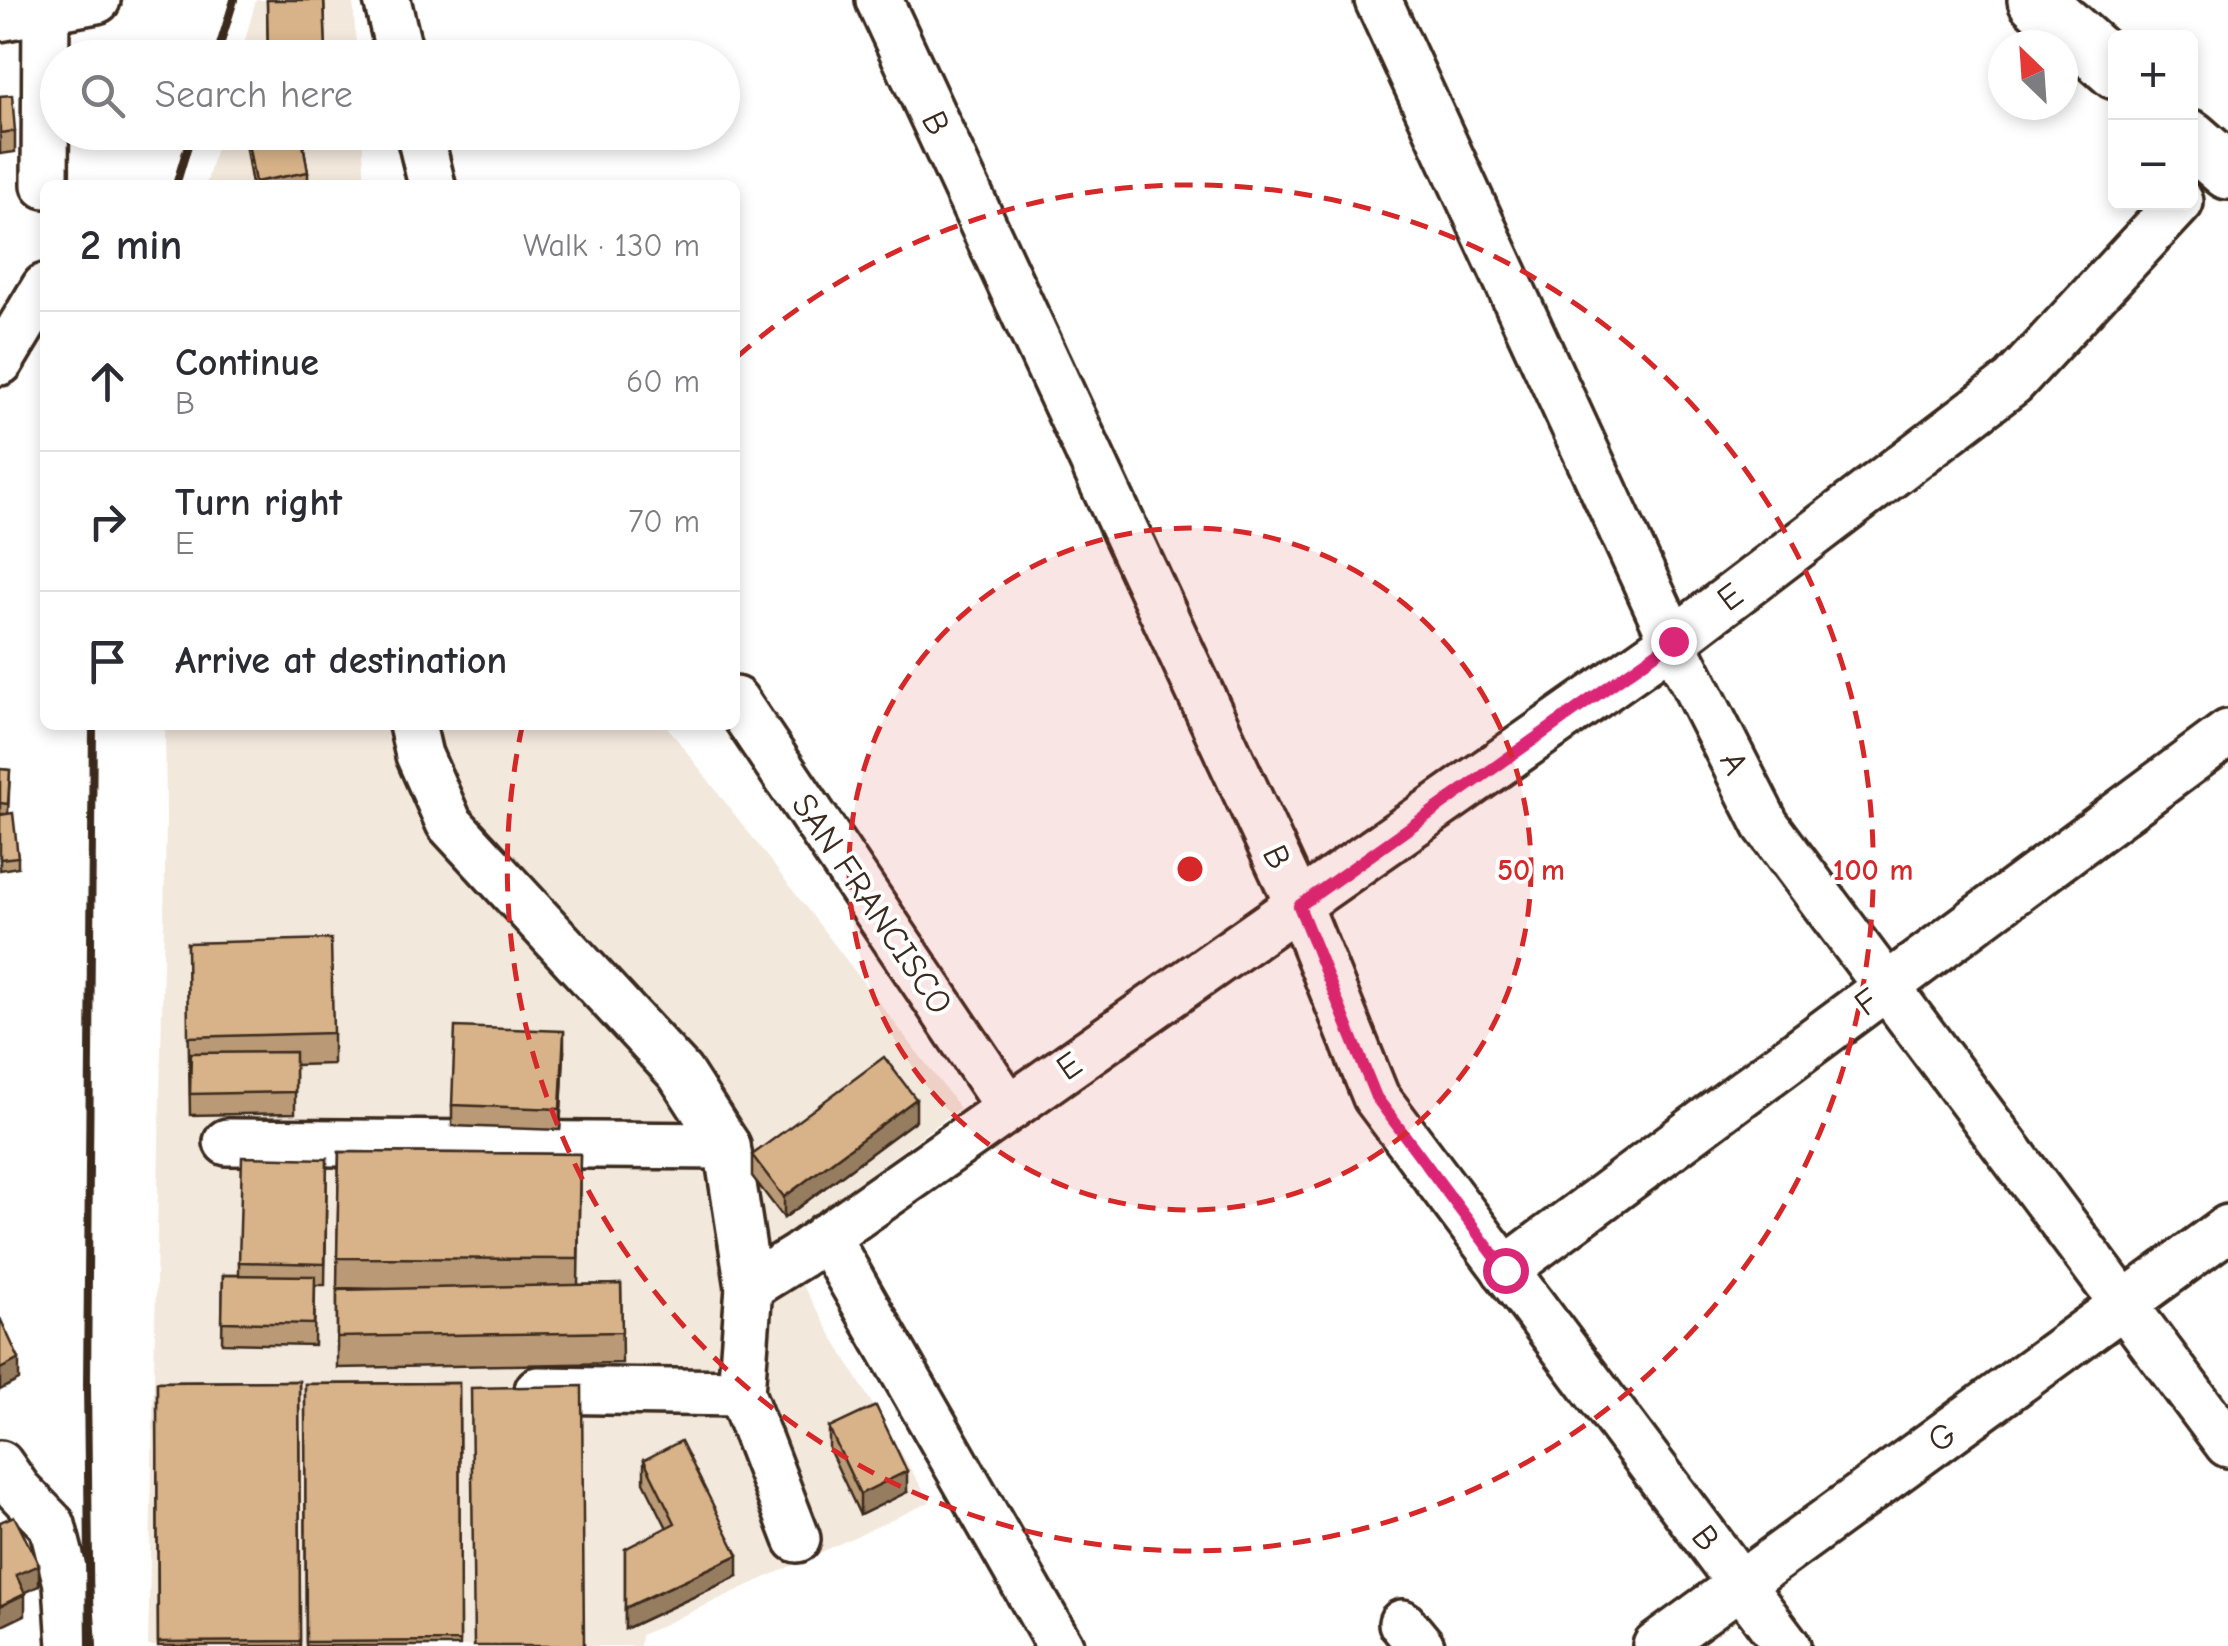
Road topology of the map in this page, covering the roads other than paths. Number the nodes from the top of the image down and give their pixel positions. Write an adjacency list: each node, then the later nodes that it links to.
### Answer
1 (96, 0): 6 (street)
2 (387, 0): 9 (street)
3 (879, 0): 22 (street, B)
4 (1378, 0): 18 (street, A)
5 (2036, 0): 10 (main road)
6 (46, 6): 7 (street); 8 (street)
7 (0, 18)
8 (46, 40)
9 (397, 40)
10 (2108, 64)
11 (45, 150): 13 (street)
12 (423, 150): 14 (street)
13 (45, 180)
14 (431, 180)
15 (2173, 210): 18 (street, E)
16 (40, 295): 17 (street)
17 (0, 362)
18 (1673, 641): 22 (street, E); 23 (street, A)
19 (740, 707): 24 (street, SAN FRANCISCO)
20 (413, 730): 26 (street)
21 (2228, 733): 23 (street, F)
22 (1299, 906): 24 (street, E); 29 (street, B)
23 (1888, 987): 29 (street, F); 31 (street, A)
24 (1009, 1108): 28 (street, E)
25 (227, 1142): 26 (street)
26 (727, 1146): 30 (street)
27 (2228, 1228): 31 (street, G)
28 (813, 1246): 30 (street, E); 39 (street)
29 (1505, 1270): 37 (street, B)
30 (748, 1288): 33 (street)
31 (2124, 1306): 34 (street, A); 37 (street, G)
32 (538, 1390): 33 (street)
33 (741, 1393): 36 (street)
34 (2228, 1444)
35 (6, 1483): 38 (street)
36 (797, 1538)
37 (1740, 1584): 40 (street, G); 41 (street, B)
38 (71, 1646)
39 (1060, 1646)
40 (1656, 1646)
41 (1787, 1646)

